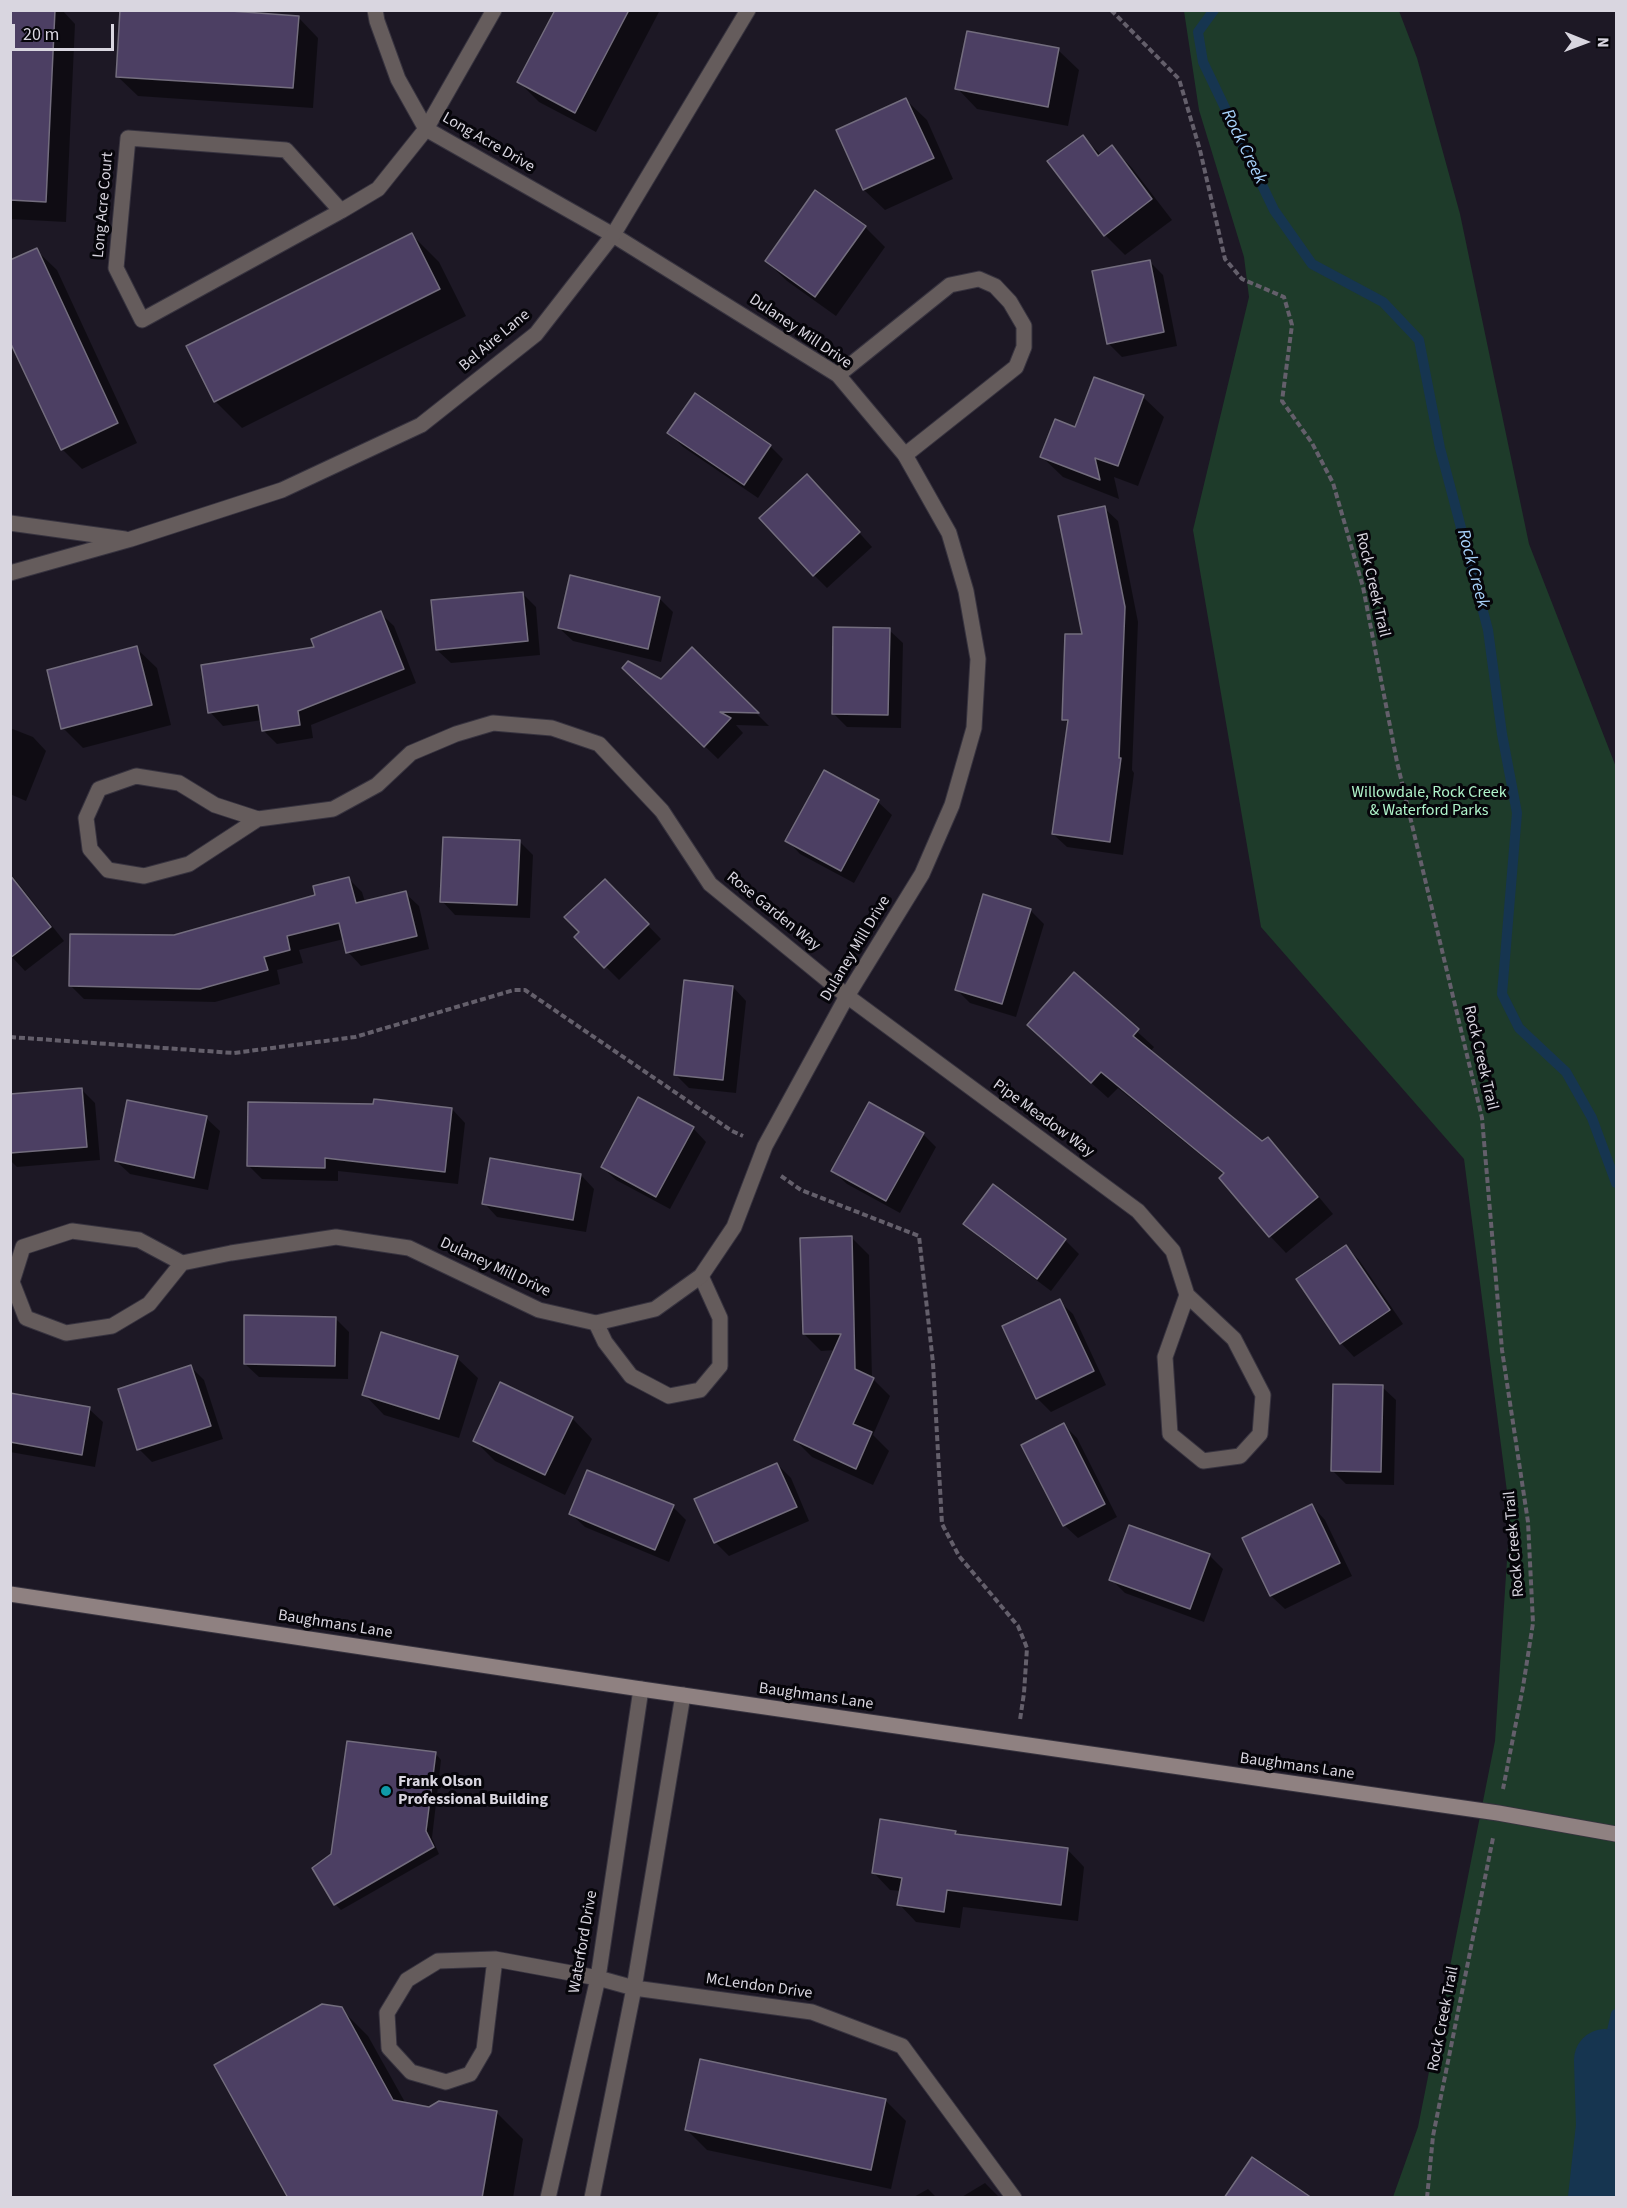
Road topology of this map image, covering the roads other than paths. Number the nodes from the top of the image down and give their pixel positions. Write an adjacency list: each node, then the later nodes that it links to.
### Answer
1 (375, 10): 4 (street, Long Acre Drive)
2 (494, 10): 4 (street, Long Acre Court)
3 (748, 10): 6 (street, Bel Aire Lane)
4 (426, 129): 5 (street, Long Acre Court); 6 (street, Long Acre Drive)
5 (341, 212): 5 (street, Long Acre Court)
6 (614, 236): 7 (street, Dulaney Mill Drive); 10 (street, Bel Aire Lane)
7 (838, 375): 8 (street, Dulaney Mill Drive); 8 (street)
8 (905, 455): 13 (street, Dulaney Mill Drive)
9 (10, 523): 10 (street, Bel Aire Lane)
10 (131, 539): 11 (street, Bel Aire Lane)
11 (10, 573)
12 (258, 819): 12 (street, Rose Garden Way); 13 (street, Rose Garden Way)
13 (848, 996): 15 (street, Dulaney Mill Drive); 16 (street, Pipe Meadow Way)
14 (182, 1263): 14 (street); 17 (street, Dulaney Mill Drive)
15 (701, 1276): 17 (street, Dulaney Mill Drive); 17 (street)
16 (1187, 1295): 16 (street, Pipe Meadow Way)
17 (596, 1323)
18 (10, 1594): 19 (main road, Baughmans Lane)
19 (641, 1689): 20 (main road, Baughmans Lane); 23 (street, Waterford Drive)
20 (683, 1695): 21 (main road, Baughmans Lane); 24 (street)
21 (1617, 1834)
22 (495, 1959): 22 (street); 23 (street, McLendon Drive)
23 (598, 1978): 24 (street, McLendon Drive); 25 (street, Waterford Drive)
24 (634, 1989): 26 (street); 27 (street, McLendon Drive)
25 (548, 2198)
26 (592, 2198)
27 (1014, 2198)

